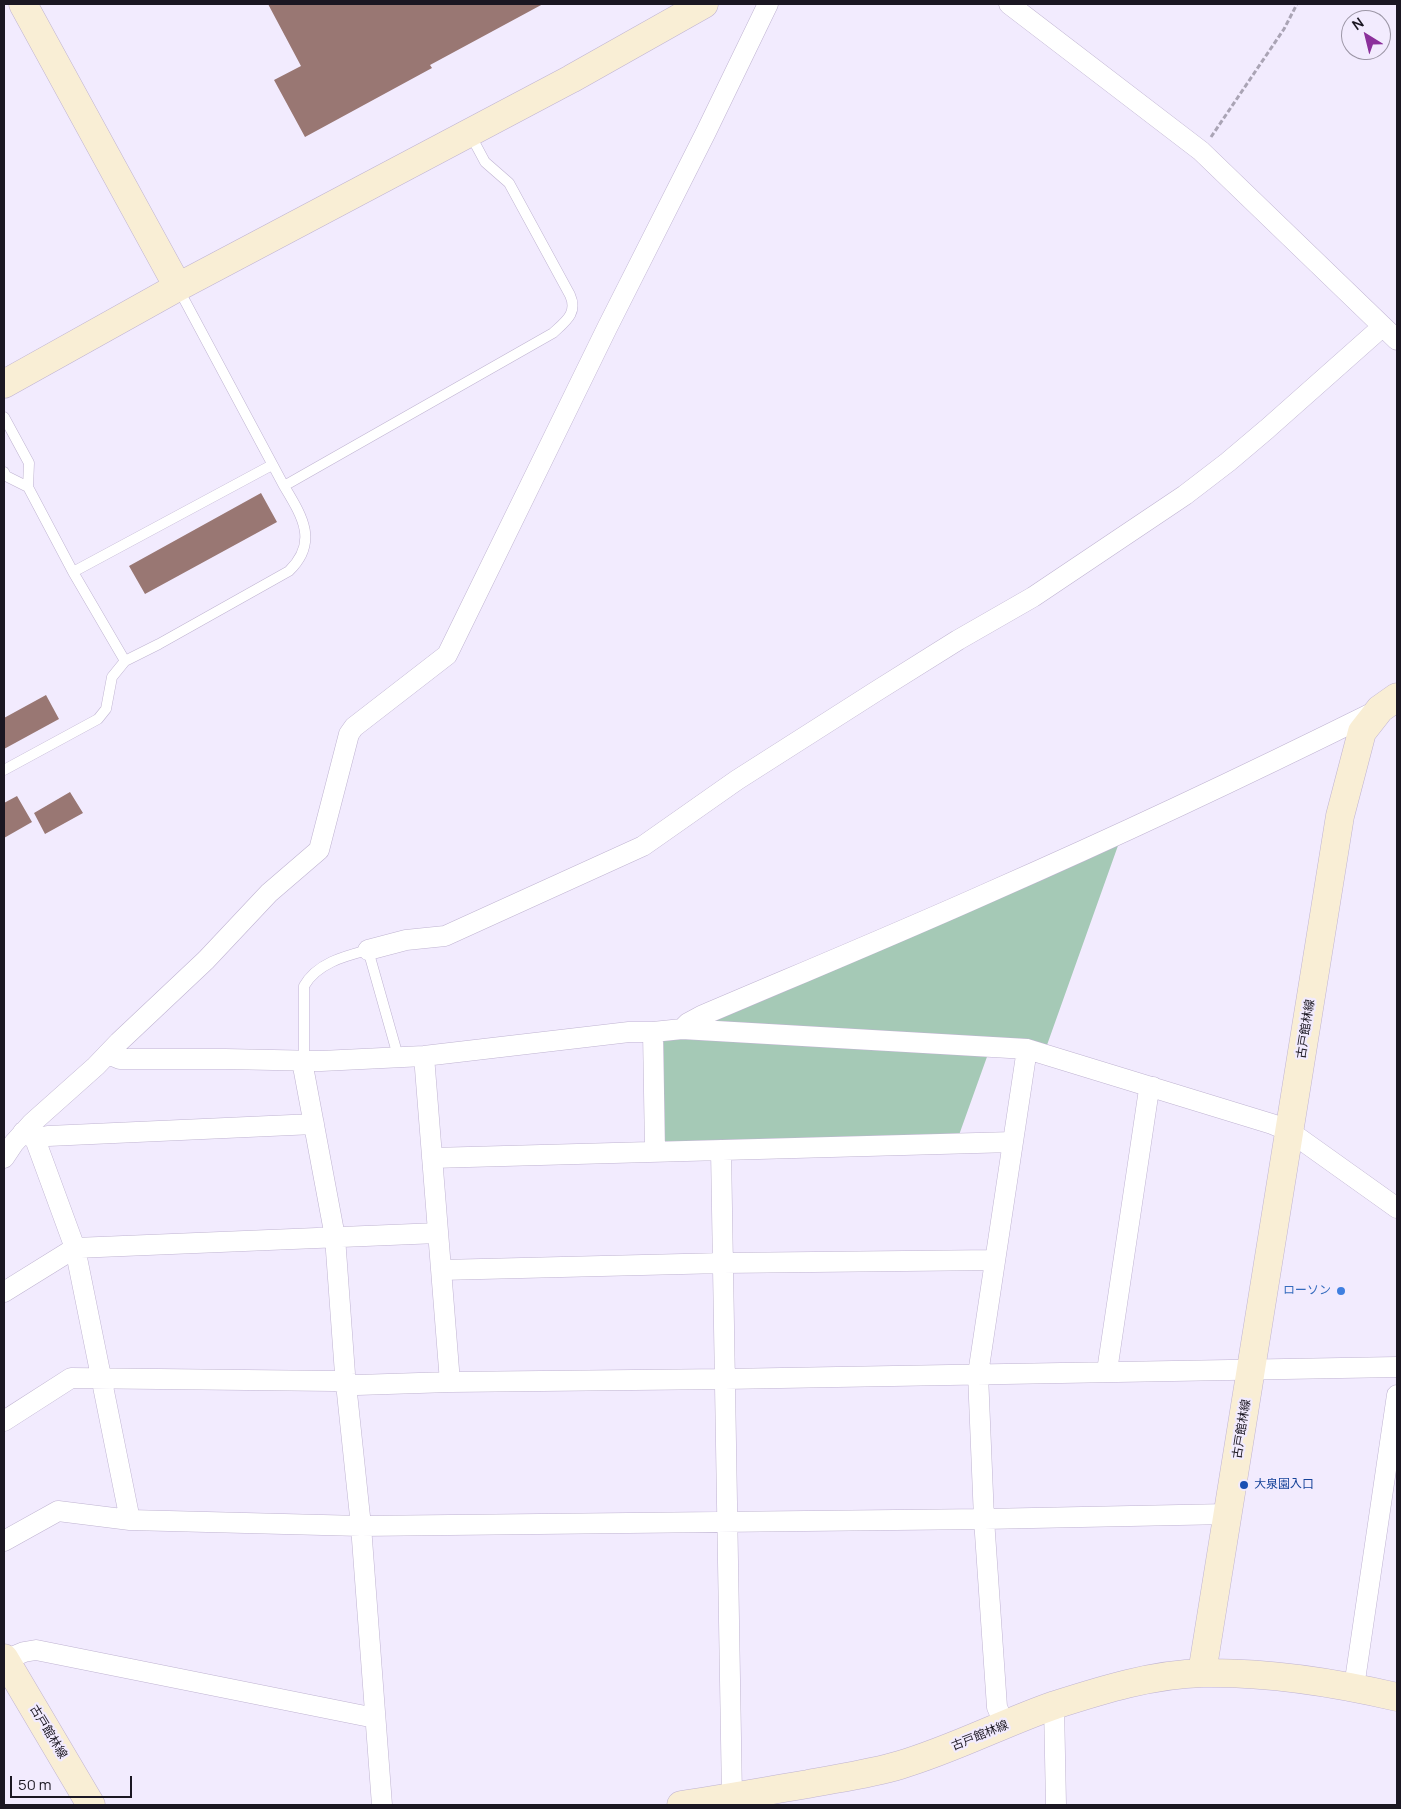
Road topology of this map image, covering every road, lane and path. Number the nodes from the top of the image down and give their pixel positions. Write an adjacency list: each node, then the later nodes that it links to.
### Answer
1 (23, 4): 8 (main road)
2 (768, 4): 25 (street)
3 (1009, 4): 7 (street)
4 (1297, 4): 7 (path)
5 (697, 6): 6 (main road)
6 (469, 133): 8 (main road); 15 (lane)
7 (1201, 151): 9 (street)
8 (178, 287): 11 (main road); 13 (lane)
9 (1382, 327): 10 (street); 21 (street)
10 (1397, 340)
11 (4, 384)
12 (4, 417): 16 (lane)
13 (272, 464): 15 (lane); 17 (lane)
14 (4, 476): 16 (lane)
15 (284, 486): 18 (lane)
16 (28, 487): 17 (lane)
17 (73, 572): 18 (lane)
18 (125, 660): 20 (lane)
19 (1389, 703): 22 (street); 31 (main road, 古戸館林線)
20 (4, 770)
21 (368, 950): 27 (lane); 28 (lane)
22 (682, 1029): 23 (street); 24 (street)
23 (653, 1032): 26 (street); 35 (street)
24 (1027, 1049): 29 (street); 33 (street)
25 (108, 1054): 28 (street); 32 (street)
26 (424, 1056): 27 (street); 37 (street)
27 (396, 1057): 28 (street)
28 (302, 1061): 30 (street)
29 (1153, 1087): 31 (street); 48 (street)
30 (314, 1124): 32 (street); 40 (street)
31 (1289, 1132): 38 (street); 47 (main road, 古戸館林線)
32 (29, 1135): 36 (street); 41 (street)
33 (1013, 1142): 34 (street); 42 (street)
34 (721, 1150): 35 (street); 43 (street)
35 (654, 1151): 37 (street)
36 (4, 1158)
37 (432, 1158): 39 (street)
38 (1397, 1208)
39 (438, 1233): 40 (street); 44 (street)
40 (335, 1237): 41 (street); 53 (street)
41 (75, 1248): 45 (street); 50 (street)
42 (995, 1260): 43 (street); 49 (street)
43 (723, 1263): 44 (street); 51 (street)
44 (441, 1270): 52 (street)
45 (4, 1292)
46 (1397, 1367): 47 (street)
47 (1252, 1370): 48 (street); 56 (main road, 古戸館林線)
48 (1107, 1371): 49 (street)
49 (978, 1374): 51 (street); 57 (street)
50 (102, 1378): 53 (street); 55 (street); 58 (street)
51 (725, 1379): 52 (street); 59 (street)
52 (450, 1382): 53 (street)
53 (347, 1384): 60 (street)
54 (1397, 1395): 64 (street)
55 (4, 1421)
56 (1228, 1514): 57 (street); 63 (main road, 古戸館林線)
57 (984, 1519): 59 (street); 68 (street)
58 (130, 1520): 60 (street); 61 (street)
59 (728, 1521): 60 (street); 69 (street)
60 (361, 1526): 67 (street)
61 (4, 1541)
62 (4, 1659): 67 (street); 70 (main road, 古戸館林線)
63 (1202, 1673): 64 (main road); 66 (main road, 古戸館林線)
64 (1354, 1687): 65 (main road)
65 (1397, 1697)
66 (1054, 1706): 68 (main road, 古戸館林線); 73 (street)
67 (375, 1718): 71 (street)
68 (1005, 1726): 69 (main road, 古戸館林線)
69 (733, 1801): 72 (main road, 古戸館林線)
70 (91, 1805)
71 (382, 1805)
72 (681, 1805)
73 (1056, 1805)

